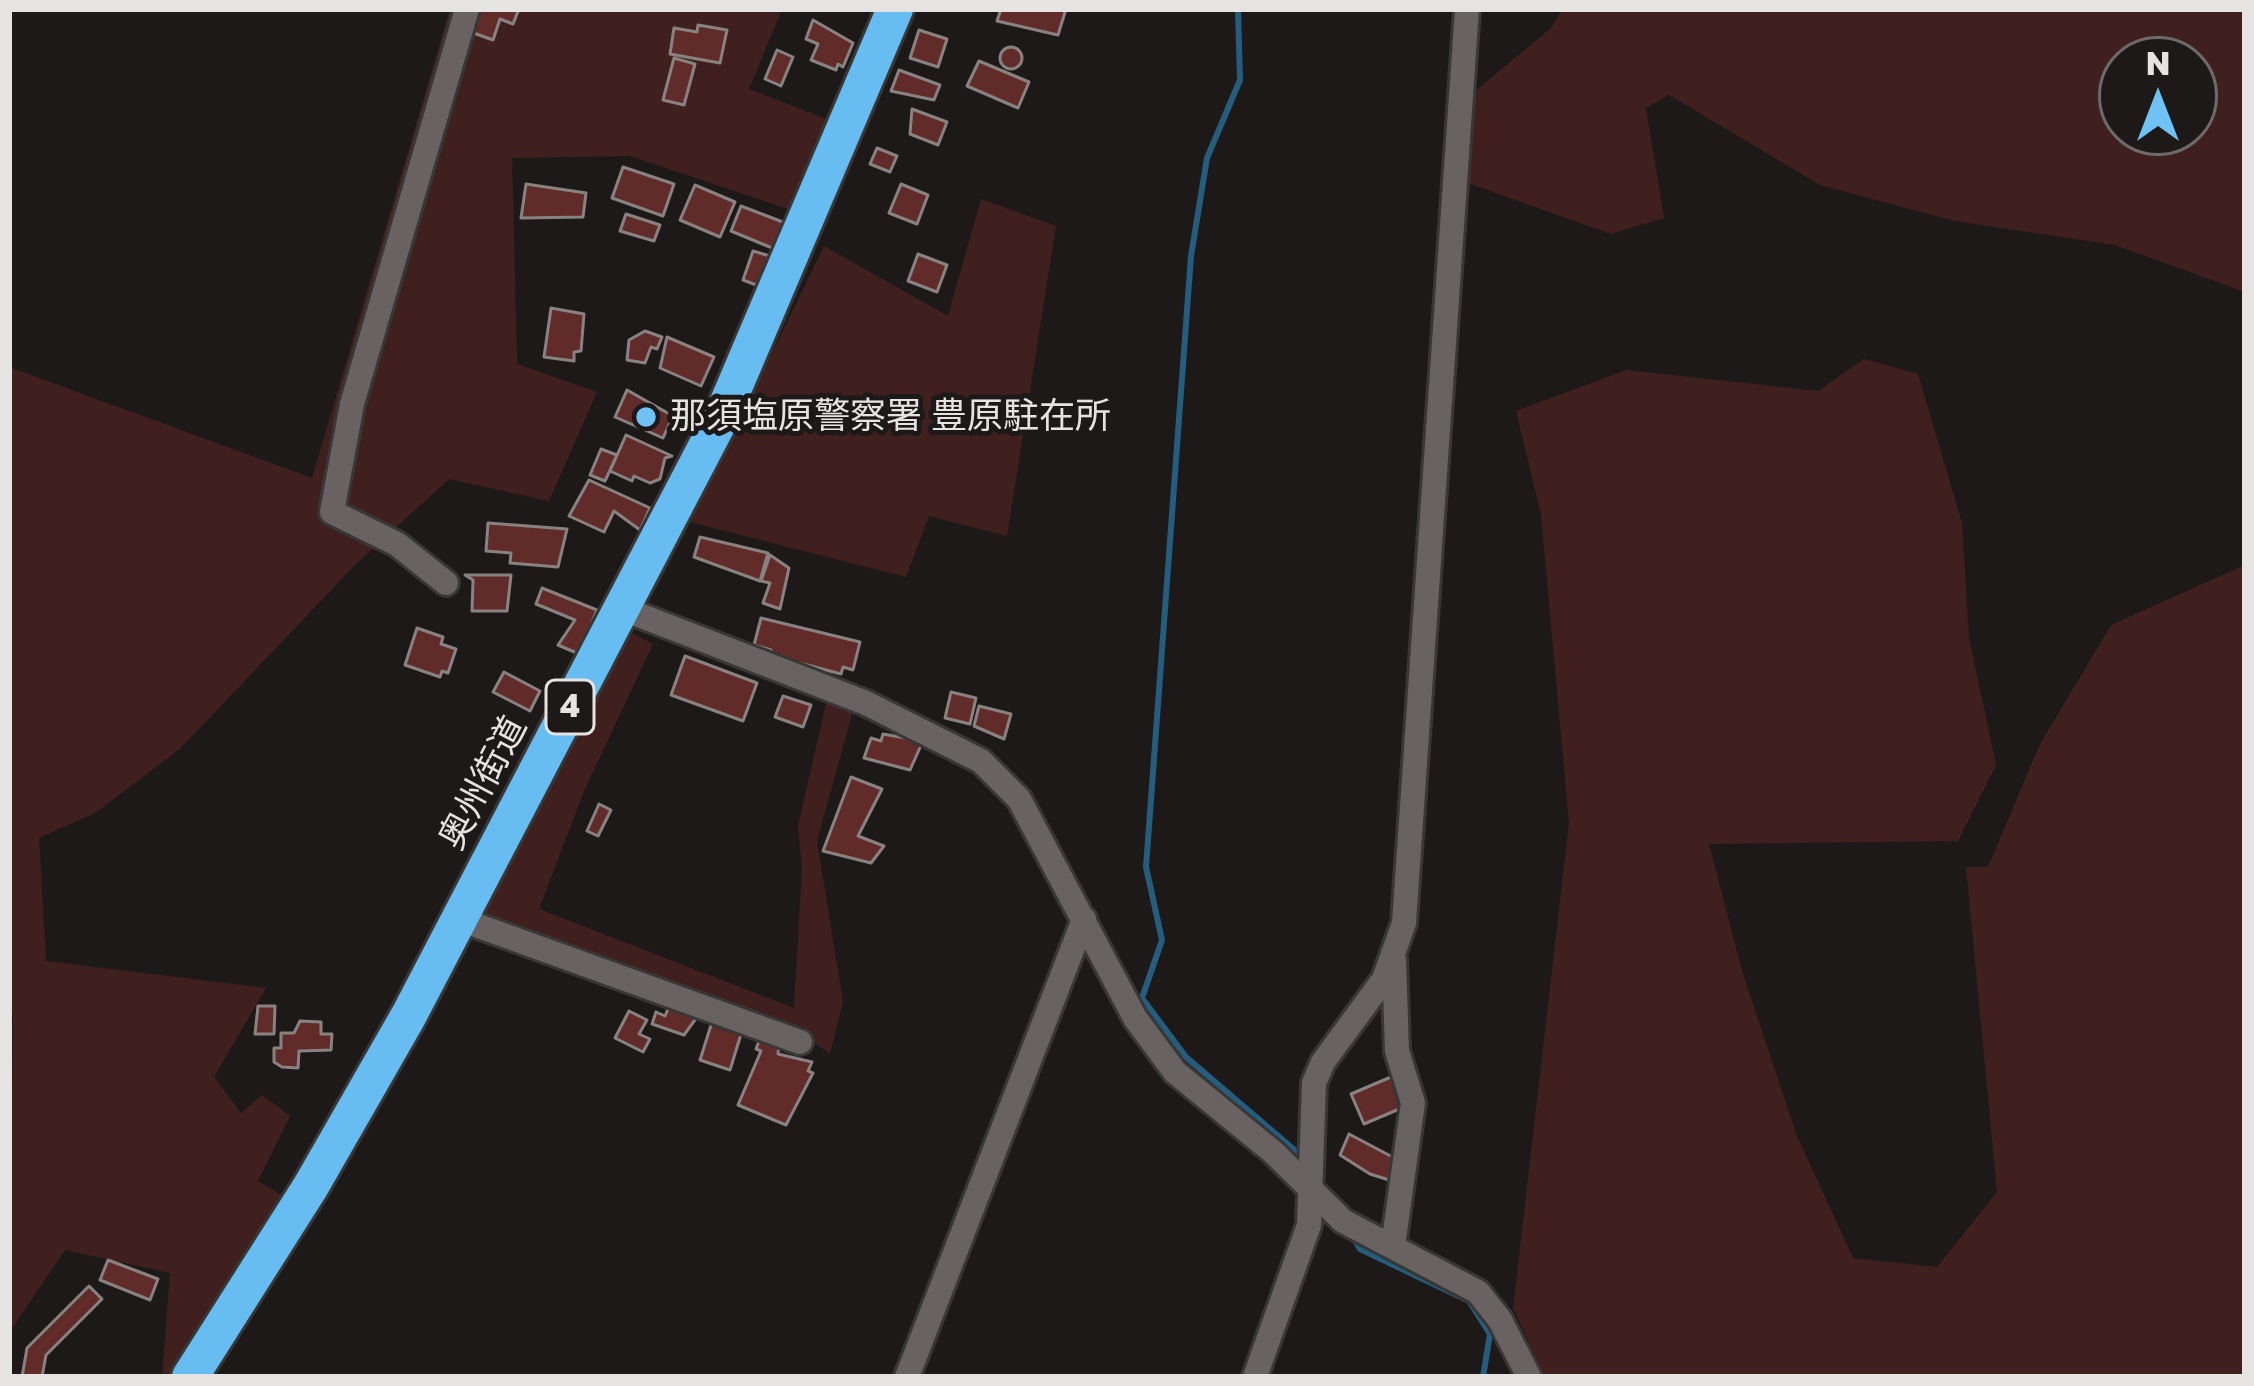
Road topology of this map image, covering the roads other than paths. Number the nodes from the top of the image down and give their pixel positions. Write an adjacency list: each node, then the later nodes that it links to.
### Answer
1 (467, 9): 4 (street)
2 (895, 9): 5 (highway, 奥州街道 / 4)
3 (1467, 9): 8 (street)
4 (446, 583)
5 (621, 608): 6 (highway, 奥州街道 / 4); 7 (street)
6 (459, 919): 9 (street); 12 (highway, 奥州街道 / 4)
7 (1084, 919): 10 (street); 13 (street)
8 (1394, 958): 10 (street); 11 (street)
9 (800, 1042)
10 (1313, 1198): 11 (street); 14 (street)
11 (1393, 1246): 15 (street)
12 (190, 1377)
13 (907, 1377)
14 (1256, 1377)
15 (1529, 1377)

